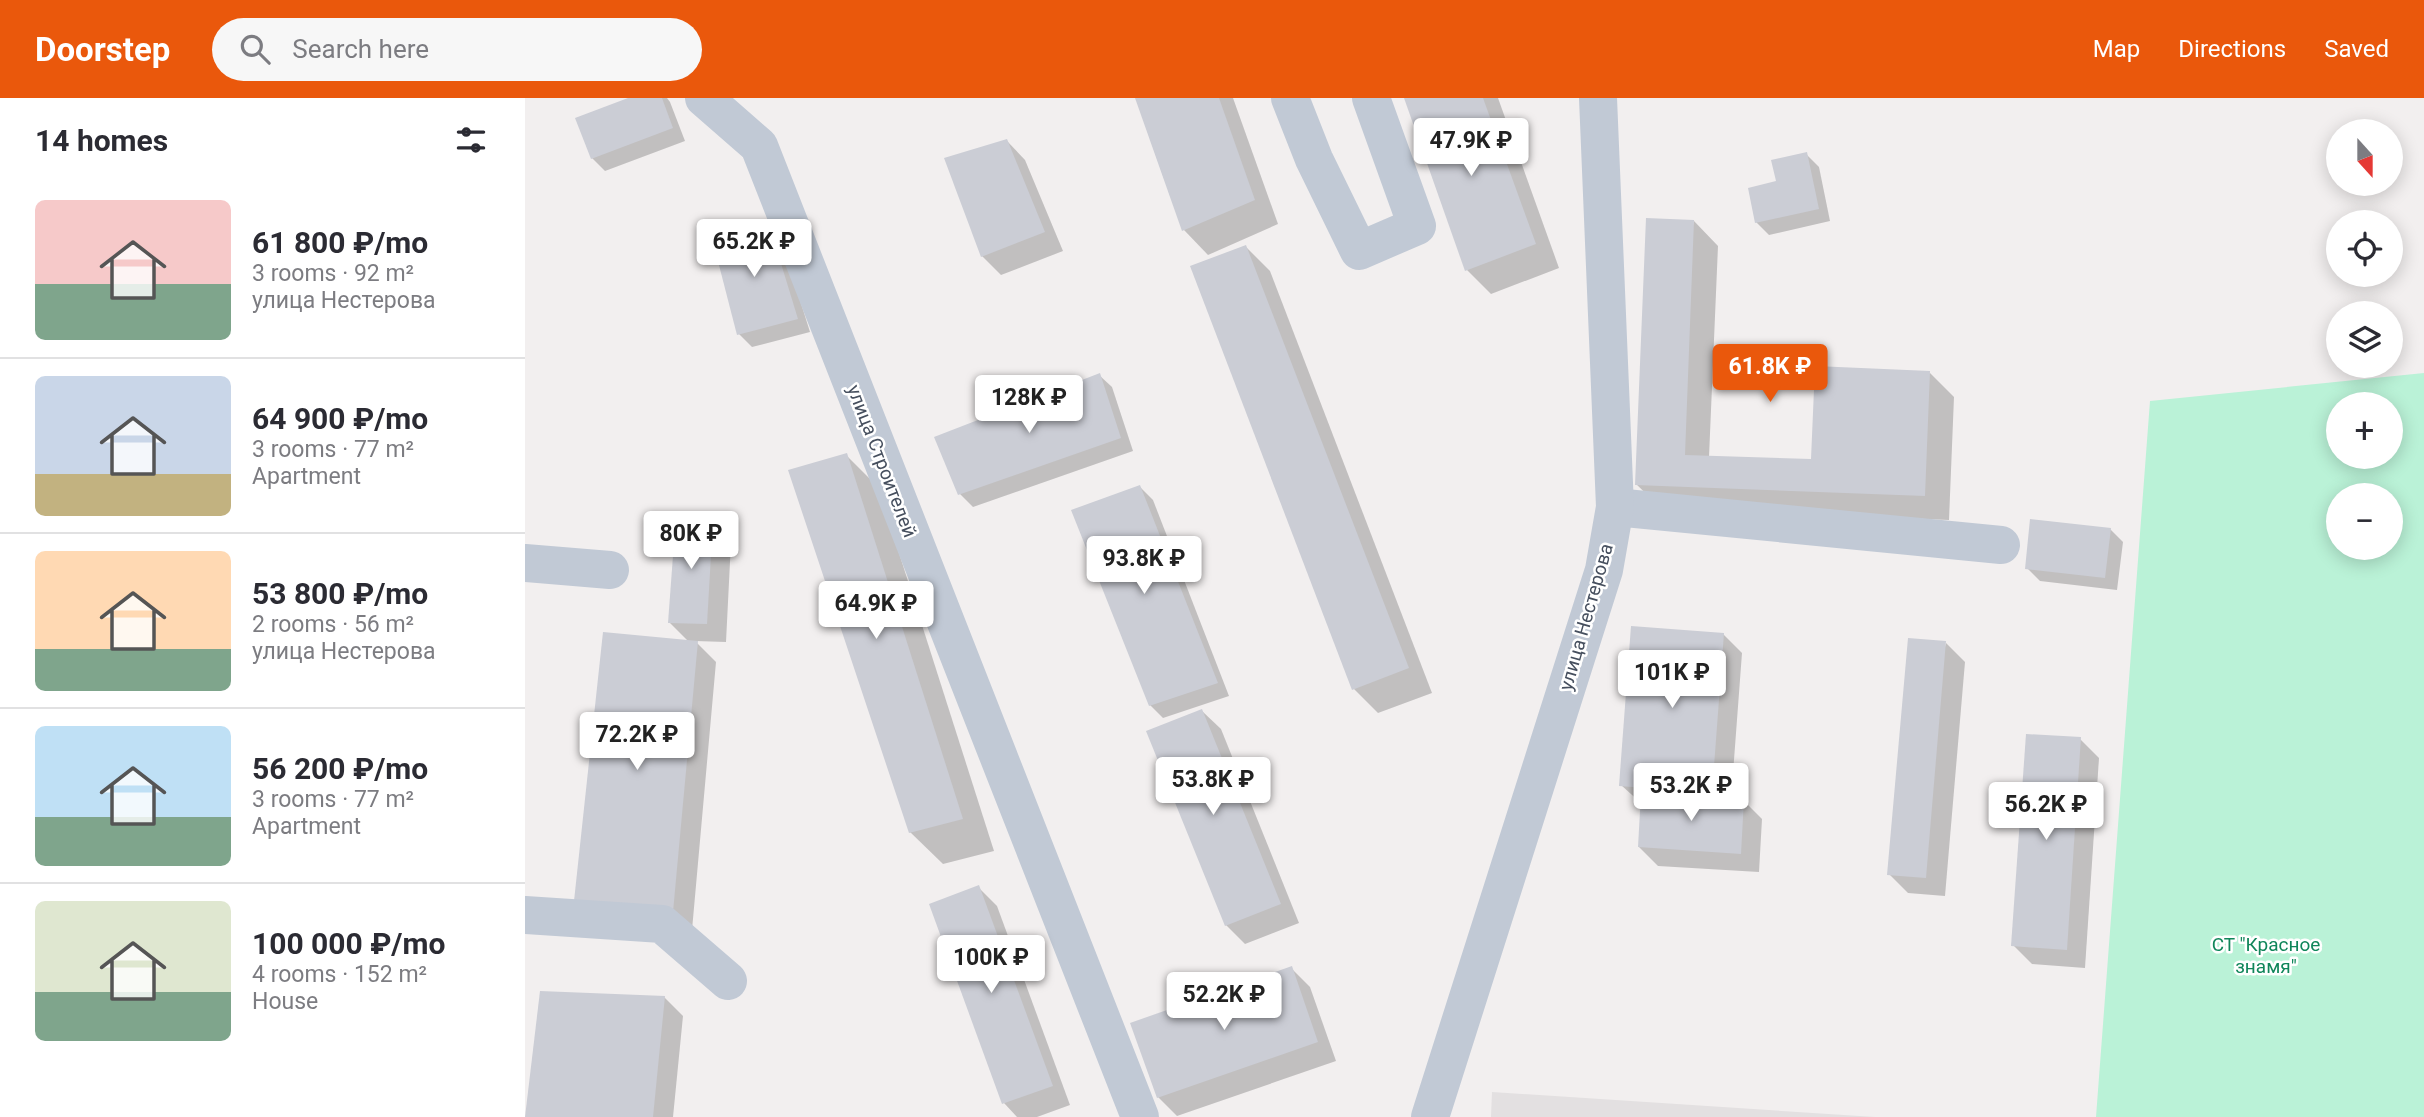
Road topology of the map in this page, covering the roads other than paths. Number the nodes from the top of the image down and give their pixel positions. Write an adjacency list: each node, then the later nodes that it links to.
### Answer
1 (703, 98): 11 (street, улица Строителей)
2 (1290, 98): 3 (street)
3 (1371, 98)
4 (1598, 98): 5 (street, улица Нестерова)
5 (1615, 507): 6 (street); 12 (street, улица Нестерова)
6 (2001, 545)
7 (525, 563): 8 (street)
8 (610, 570)
9 (525, 915): 10 (street)
10 (728, 981)
11 (1140, 1117)
12 (1430, 1117)

